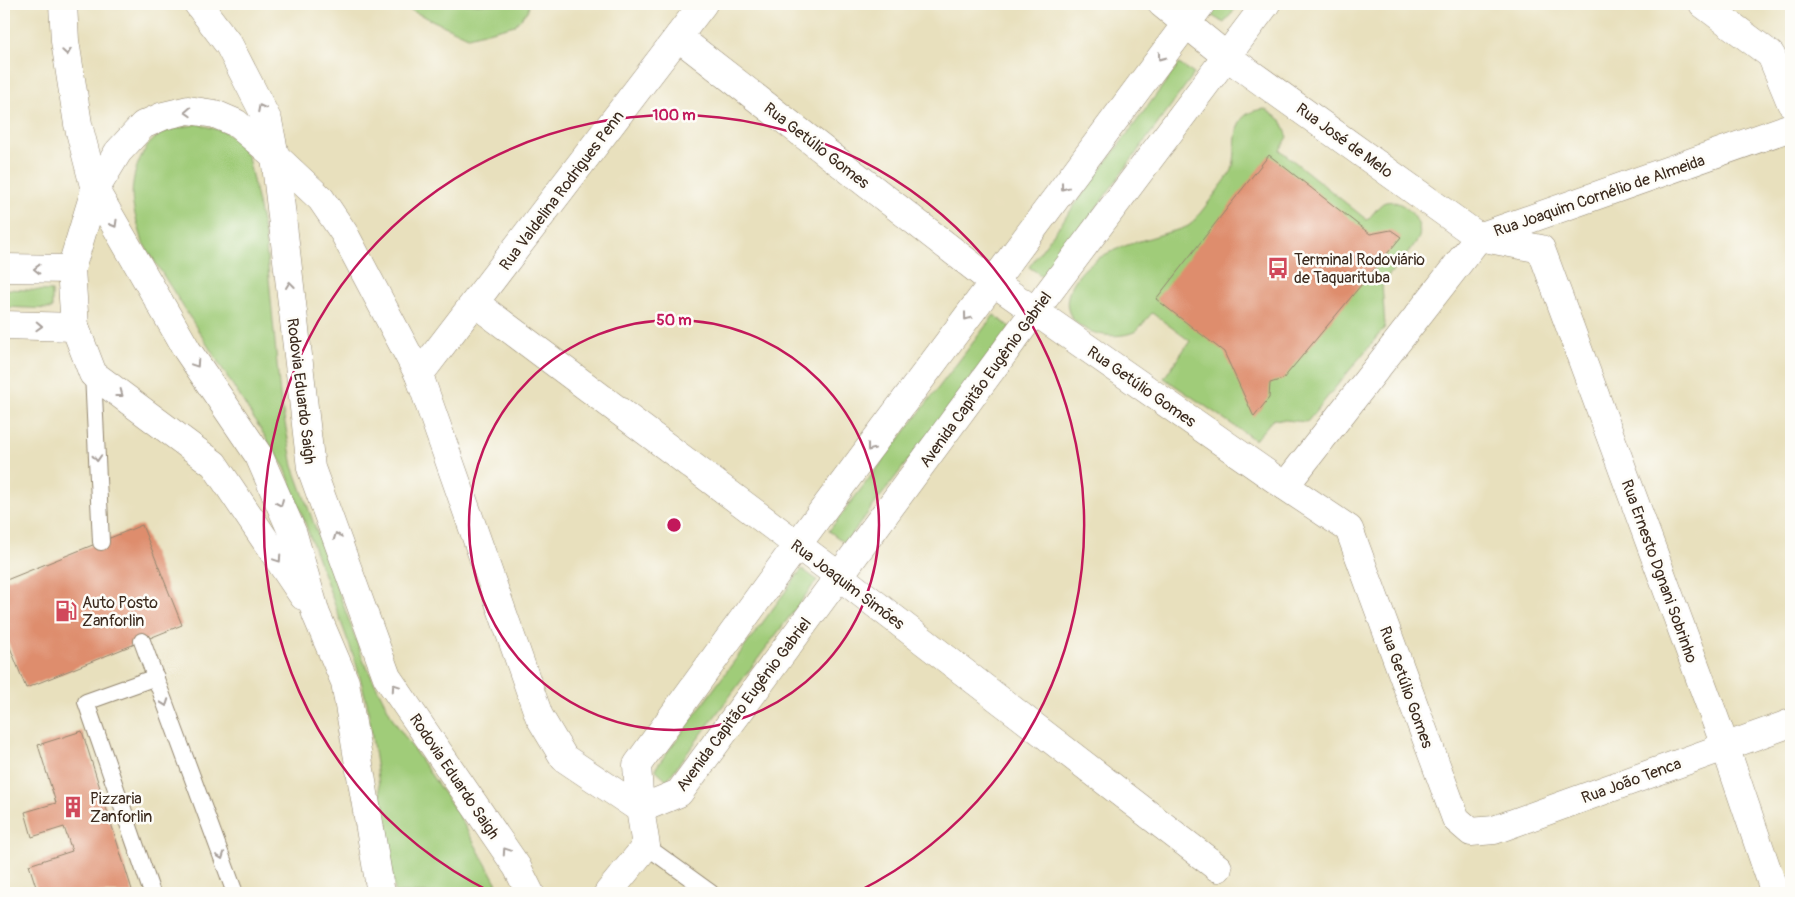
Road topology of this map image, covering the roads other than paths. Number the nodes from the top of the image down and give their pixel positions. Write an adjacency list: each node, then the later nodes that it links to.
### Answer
1 (63, 4): 13 (main road, one-way to 13)
2 (198, 4): 12 (main road, Rodovia Eduardo Saigh, one-way to 2)
3 (703, 4): 8 (main road, Rua Valdelina Rodrigues Penn)
4 (1162, 4): 7 (main road, Rua José de Melo)
5 (1266, 4): 9 (main road, Avenida Capitão Eugênio Gabriel)
6 (1703, 4): 10 (main road)
7 (1194, 13): 9 (main road, Rua José de Melo); 18 (main road, one-way to 18)
8 (678, 37): 18 (main road, Rua Getúlio Gomes); 19 (main road, Rua Valdelina Rodrigues Penn)
9 (1226, 56): 14 (main road, Rua José de Melo); 20 (main road, Avenida Capitão Eugênio Gabriel)
10 (1791, 103)
11 (1789, 134): 14 (main road, Rua Joaquim Cornélio de Almeida)
12 (274, 156): 13 (main road, one-way to 13); 24 (main road); 41 (main road, Rodovia Eduardo Saigh, one-way to 12)
13 (95, 190): 17 (main road); 29 (main road, one-way to 29)
14 (1479, 236): 15 (main road, Rua José de Melo); 25 (main road, Rua Joaquim Cornélio de Almeida)
15 (1541, 249): 33 (main road, Rua Ernesto Dgnani Sobrinho)
16 (4, 268): 17 (main road, one-way to 16)
17 (71, 269): 22 (main road)
18 (993, 282): 20 (main road, Rua Getúlio Gomes); 27 (main road, one-way to 27)
19 (475, 303): 24 (main road, Rua Valdelina Rodrigues Penn); 27 (main road, Rua Joaquim Simões)
20 (1034, 312): 25 (main road, Rua Getúlio Gomes); 28 (main road, Avenida Capitão Eugênio Gabriel)
21 (4, 325): 22 (main road, one-way to 22)
22 (75, 327): 23 (main road)
23 (93, 374): 26 (lane, one-way to 26); 29 (main road, one-way to 29)
24 (419, 375): 34 (main road)
25 (1285, 486): 35 (main road, Rua Getúlio Gomes)
26 (101, 542)
27 (797, 544): 28 (main road, Rua Joaquim Simões); 34 (main road)
28 (839, 576): 34 (main road, Avenida Capitão Eugênio Gabriel); 37 (main road, Rua Joaquim Simões)
29 (316, 614): 40 (main road)
30 (142, 641): 31 (lane)
31 (156, 677): 38 (lane); 39 (lane, one-way to 39)
32 (1791, 723): 33 (main road, Rua João Tenca)
33 (1725, 746): 35 (main road, Rua João Tenca); 44 (main road, Rua Ernesto Dgnani Sobrinho)
34 (640, 810): 36 (main road)
35 (1470, 832)
36 (646, 846): 42 (main road); 43 (lane)
37 (1218, 868)
38 (152, 893)
39 (235, 893)
40 (381, 893)
41 (530, 893)
42 (608, 893)
43 (711, 893)
44 (1775, 893)

